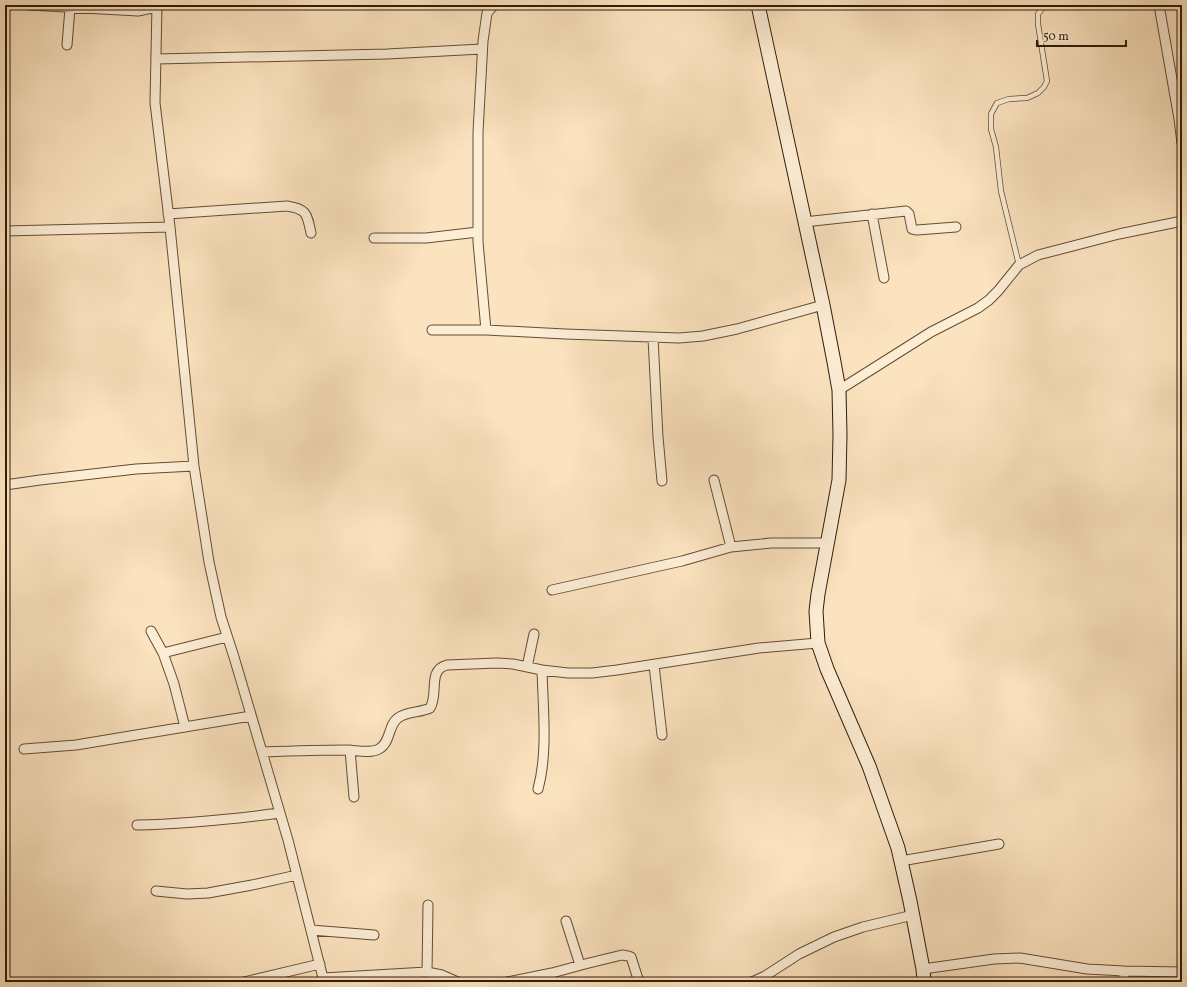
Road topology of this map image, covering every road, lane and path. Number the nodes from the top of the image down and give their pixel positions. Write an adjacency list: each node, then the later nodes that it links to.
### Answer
1 (29, 5): 7 (street)
2 (494, 5): 9 (street)
3 (758, 5): 16 (main road)
4 (1045, 5): 23 (lane)
5 (1159, 5): 11 (street)
6 (157, 6): 7 (street); 10 (street)
7 (70, 8): 8 (street)
8 (67, 46)
9 (482, 49): 10 (street); 20 (street)
10 (156, 59): 13 (street)
11 (1179, 104): 12 (street)
12 (1182, 143)
13 (168, 214): 17 (street); 21 (street)
14 (872, 214): 16 (street); 18 (street); 24 (street)
15 (1182, 220): 23 (street)
16 (804, 222): 25 (main road)
17 (170, 227): 19 (street); 30 (street)
18 (956, 227)
19 (5, 231)
20 (478, 232): 22 (street); 27 (street)
21 (311, 233)
22 (374, 238)
23 (1019, 265): 29 (street)
24 (884, 278)
25 (822, 306): 28 (street); 29 (main road)
26 (432, 330): 27 (street)
27 (486, 330): 28 (street)
28 (653, 338): 32 (street)
29 (839, 390): 34 (main road)
30 (194, 466): 33 (street); 39 (street)
31 (714, 480): 35 (street)
32 (662, 481)
33 (5, 486)
34 (827, 543): 35 (street); 40 (main road)
35 (731, 547): 36 (street)
36 (552, 590)
37 (151, 631): 41 (street)
38 (534, 634): 43 (street)
39 (227, 637): 41 (street); 45 (street)
40 (818, 643): 42 (street); 56 (main road)
41 (163, 653): 46 (street)
42 (654, 665): 44 (street); 47 (street)
43 (527, 667): 44 (street); 49 (street)
44 (542, 670): 51 (street)
45 (251, 716): 46 (street); 50 (street)
46 (185, 727): 48 (street)
47 (662, 736)
48 (24, 749)
49 (350, 750): 50 (street); 52 (street)
50 (262, 752): 53 (street)
51 (538, 789)
52 (354, 797)
53 (280, 813): 54 (street); 57 (street)
54 (137, 825)
55 (999, 844): 56 (street)
56 (901, 861): 60 (main road)
57 (297, 875): 58 (street); 62 (street)
58 (156, 891)
59 (428, 905): 67 (street)
60 (912, 915): 69 (main road); 75 (street)
61 (566, 921): 65 (street)
62 (311, 930): 63 (street); 64 (street)
63 (374, 934)
64 (320, 964): 70 (street); 72 (street)
65 (580, 965): 73 (street); 74 (street)
66 (1124, 971): 68 (street); 69 (street); 76 (street)
67 (427, 972): 70 (street); 71 (street)
68 (1182, 972)
69 (924, 976)
70 (324, 980)
71 (457, 981)
72 (248, 982)
73 (507, 982)
74 (639, 982)
75 (752, 982)
76 (1124, 982)

